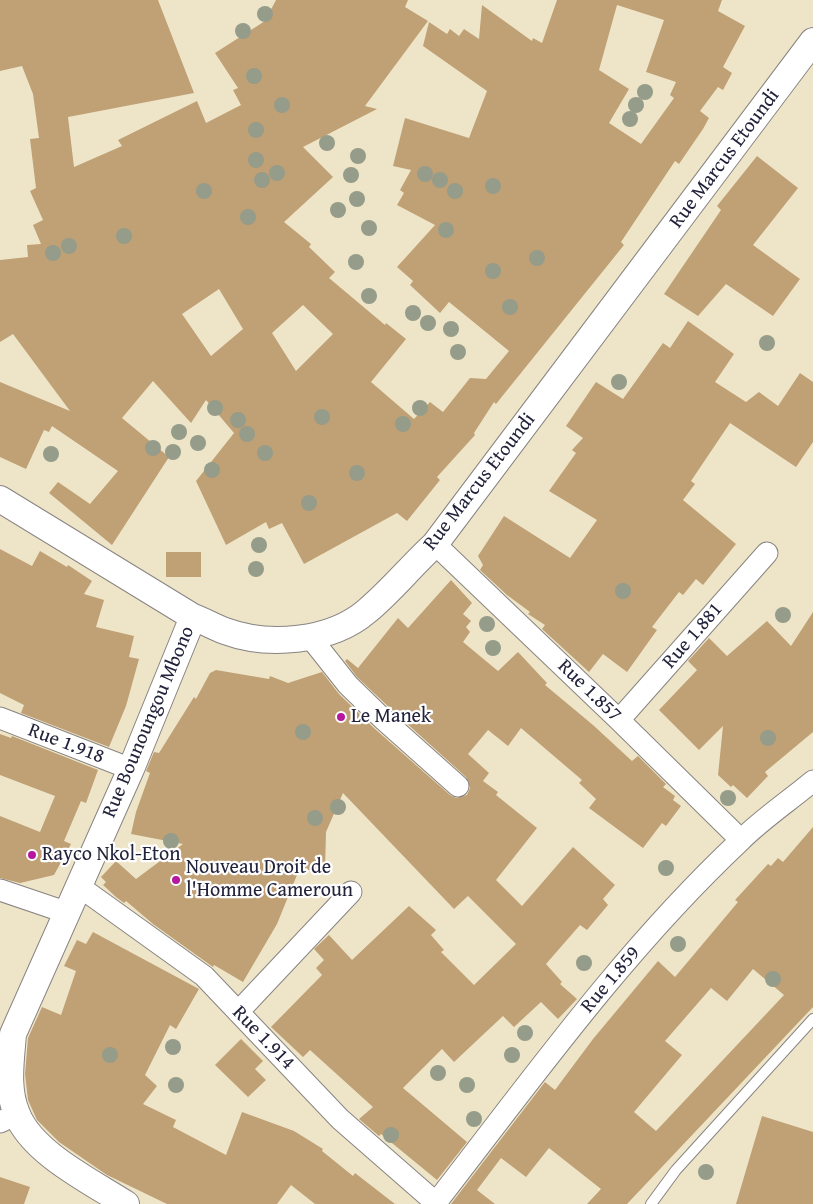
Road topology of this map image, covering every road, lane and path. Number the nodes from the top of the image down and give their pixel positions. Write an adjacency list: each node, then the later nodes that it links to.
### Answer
1 (813, 41): 3 (street, Rue Marcus Etoundi)
2 (0, 499): 5 (street, Rue Marcus Etoundi)
3 (435, 544): 6 (street, Rue Marcus Etoundi); 8 (street, Rue 1.857)
4 (767, 553): 8 (street, Rue 1.881)
5 (193, 617): 6 (street, Rue Marcus Etoundi); 9 (street, Rue Bounoungou Mbono)
6 (310, 637): 11 (street)
7 (0, 718): 9 (street, Rue 1.918)
8 (620, 720): 12 (street, Rue 1.857)
9 (131, 769): 13 (street, Rue Bounoungou Mbono)
10 (813, 781): 12 (street, Rue 1.859)
11 (458, 786)
12 (741, 840): 21 (street, Rue 1.859)
13 (80, 887): 16 (street, Rue Bounoungou Mbono); 17 (street, Rue 1.914)
14 (0, 890): 16 (street)
15 (351, 892): 17 (street)
16 (68, 914): 19 (street, Rue Bounoungou Mbono)
17 (238, 1012): 21 (street, Rue 1.914)
18 (813, 1019): 22 (lane)
19 (8, 1118): 20 (street, Rue Bounoungou Mbono)
20 (126, 1204)
21 (436, 1204)
22 (651, 1204)

